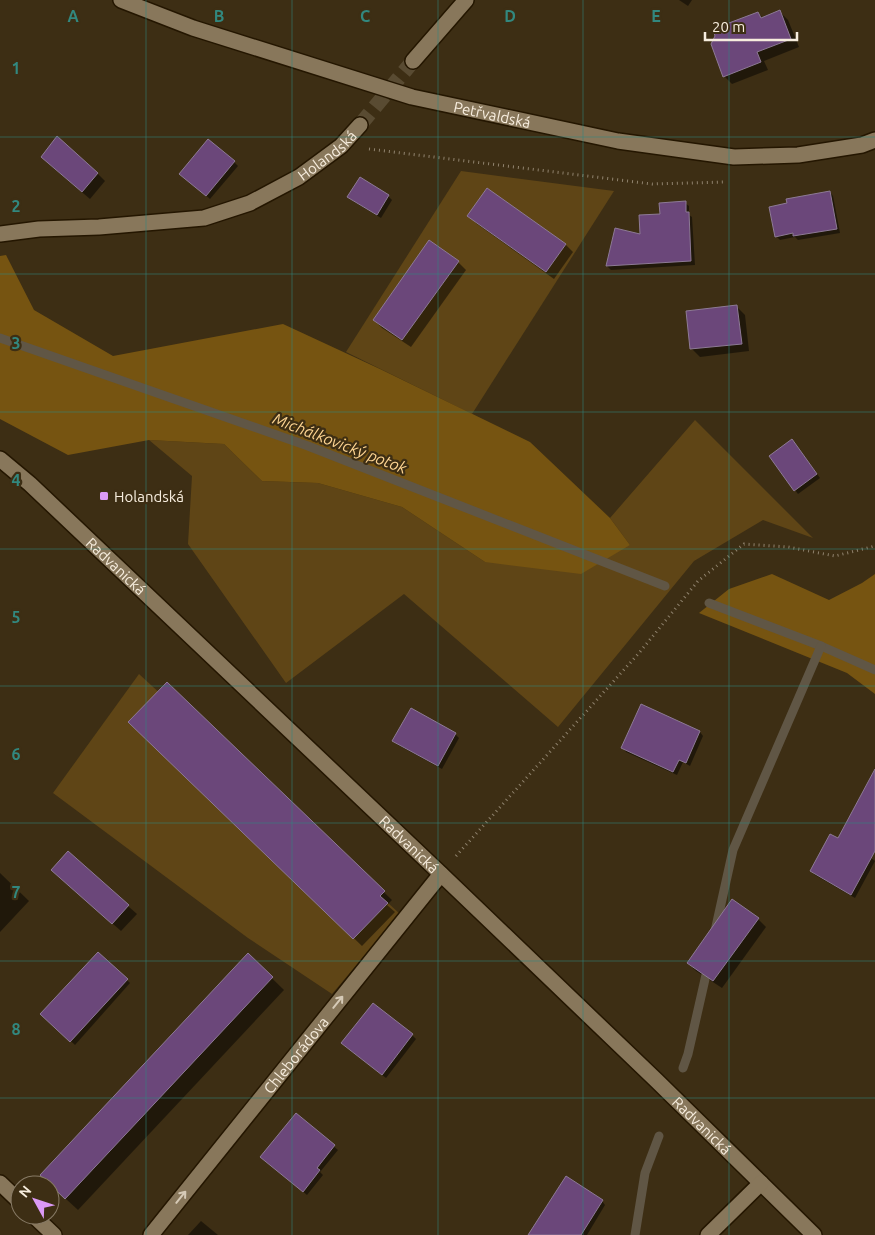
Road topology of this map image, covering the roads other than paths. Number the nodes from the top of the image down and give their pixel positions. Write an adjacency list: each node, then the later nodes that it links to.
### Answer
1 (120, 0): 5 (street, Petřvaldská)
2 (466, 0): 3 (street)
3 (413, 61)
4 (360, 125): 6 (street, Holandská)
5 (875, 140)
6 (0, 234)
7 (0, 459): 8 (street, Radvanická)
8 (441, 874): 10 (street, Radvanická); 14 (street, Chleborádova, one-way to 8)
9 (0, 1183): 11 (street)
10 (761, 1183): 15 (street); 16 (street, Radvanická)
11 (10, 1192)
12 (44, 1225): 13 (street)
13 (54, 1235)
14 (151, 1235)
15 (708, 1235)
16 (814, 1235)

